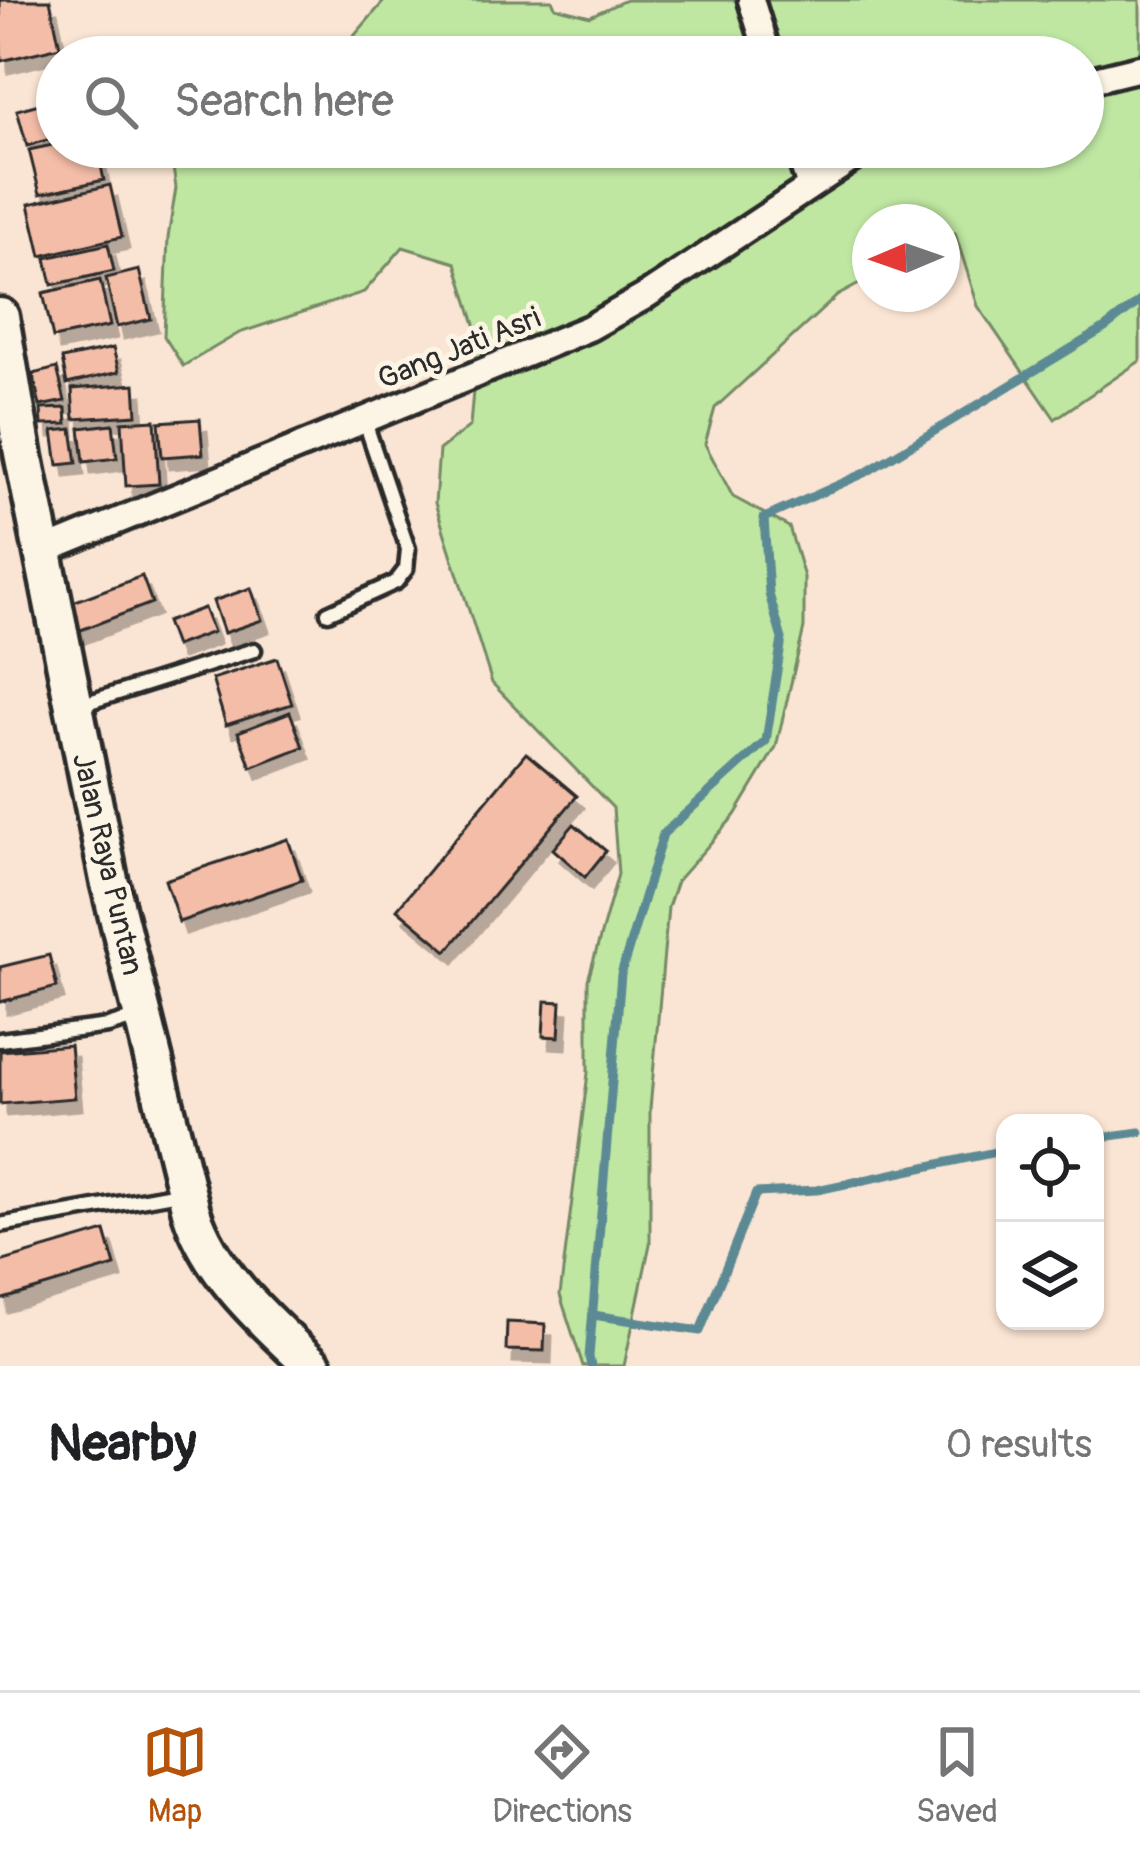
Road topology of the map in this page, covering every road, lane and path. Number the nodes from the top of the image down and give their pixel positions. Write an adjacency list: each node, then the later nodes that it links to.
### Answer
1 (751, 0): 2 (street)
2 (762, 36)
3 (1140, 68): 4 (street)
4 (1104, 77)
5 (804, 168): 7 (street)
6 (835, 168): 7 (street, Gang Jati Asri)
7 (809, 184): 10 (street, Gang Jati Asri)
8 (0, 317): 9 (main road, Jalan Raya Puntan)
9 (4, 366): 11 (main road, Jalan Raya Puntan)
10 (364, 419): 12 (street, Gang Jati Asri); 13 (lane)
11 (11, 455): 12 (main road, Jalan Raya Puntan)
12 (42, 552): 15 (main road, Jalan Raya Puntan)
13 (328, 613)
14 (254, 650): 15 (lane)
15 (74, 707): 16 (main road, Jalan Raya Puntan)
16 (142, 1016): 17 (lane); 18 (main road, Jalan Raya Puntan)
17 (0, 1040)
18 (185, 1192): 19 (lane); 20 (main road, Jalan Raya Puntan)
19 (0, 1225)
20 (314, 1366)

